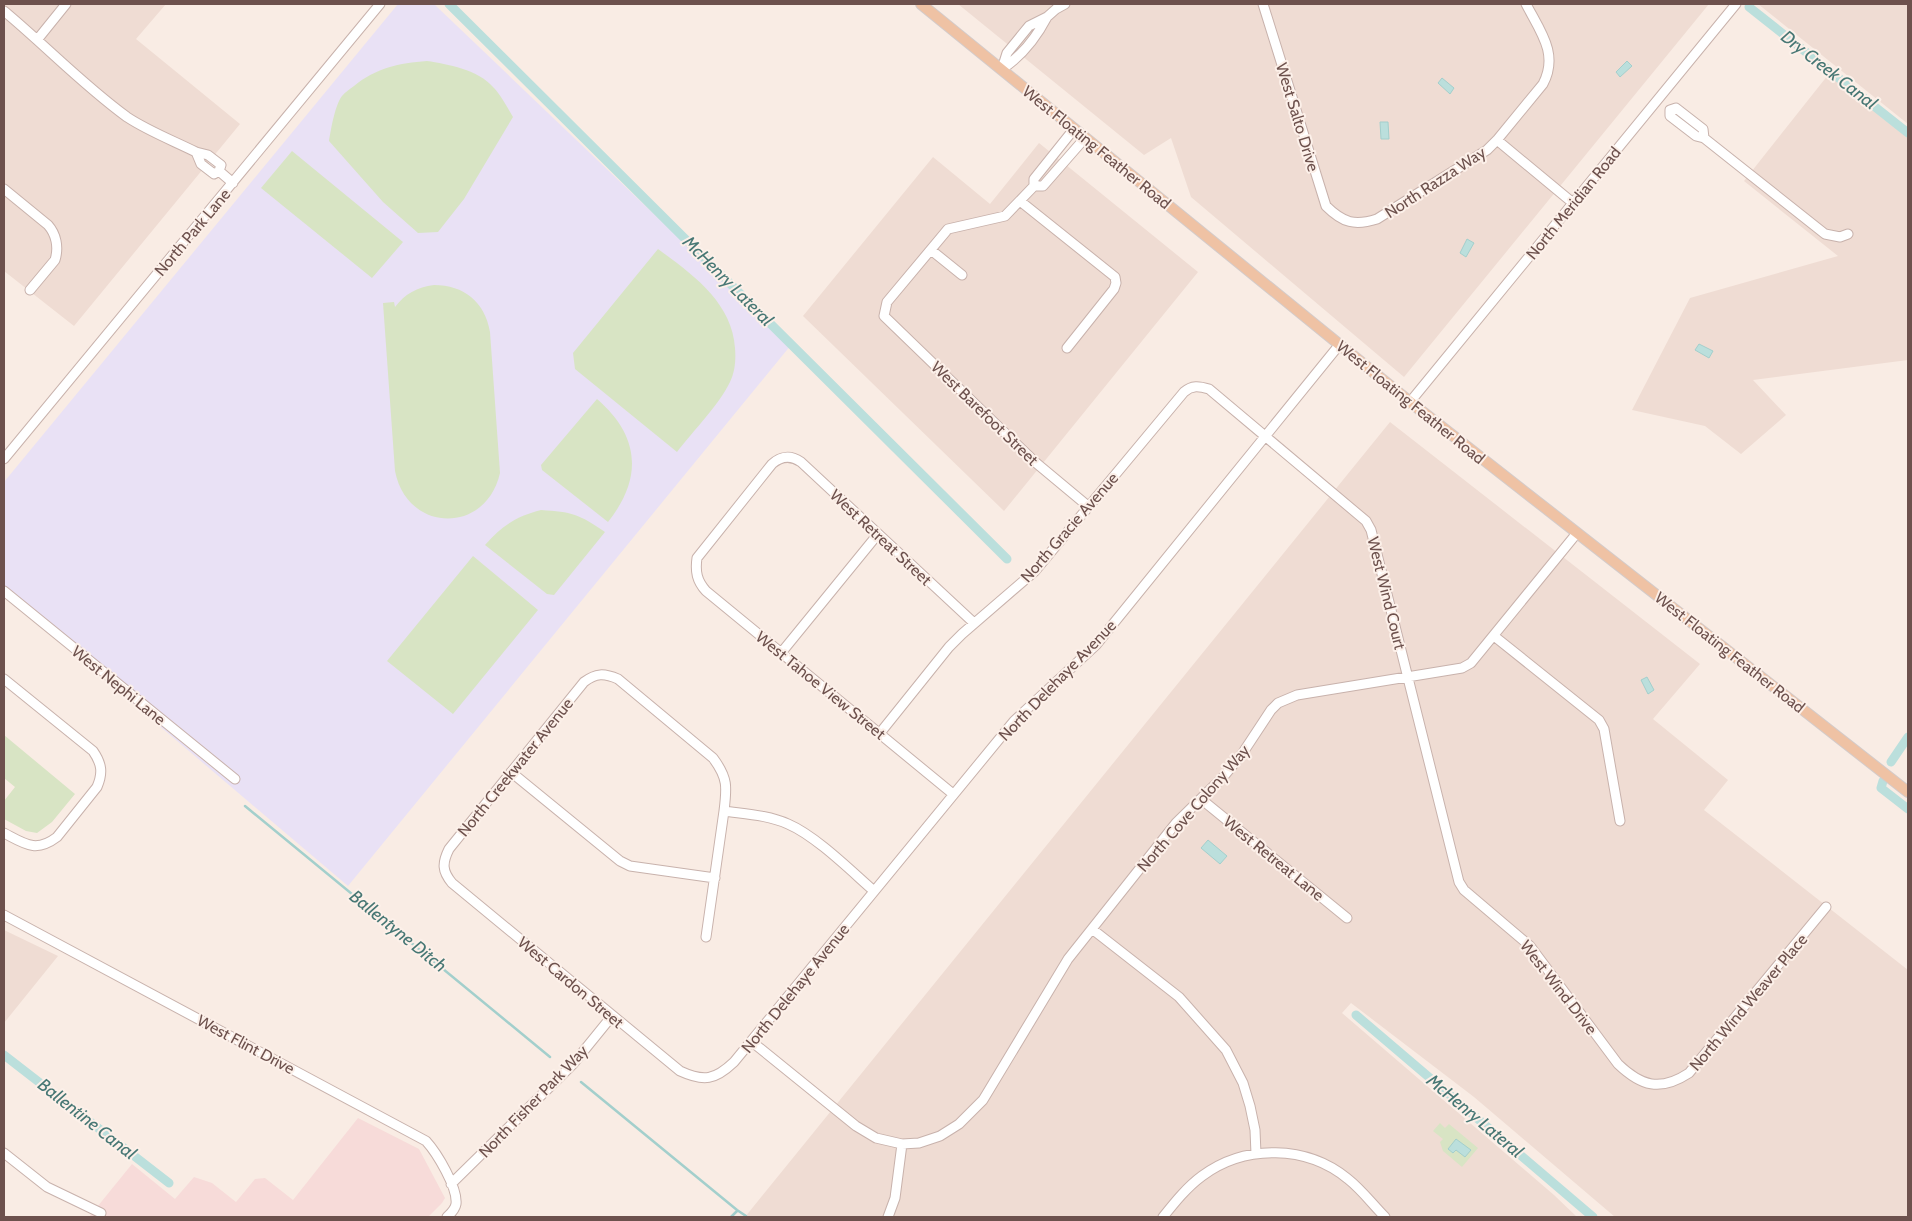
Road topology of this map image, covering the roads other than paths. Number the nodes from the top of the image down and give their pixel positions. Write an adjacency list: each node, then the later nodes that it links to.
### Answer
1 (66, 4): 9 (street)
2 (380, 4): 15 (street, North Park Lane)
3 (921, 4): 10 (main road, West Floating Feather Road)
4 (1065, 4): 10 (street)
5 (1263, 4): 20 (street, West Salto Drive)
6 (1526, 4): 14 (street, North Razza Way)
7 (1736, 4): 11 (street, North Meridian Road)
8 (4, 12): 9 (street)
9 (37, 40): 15 (street)
10 (1002, 69): 12 (main road, West Floating Feather Road)
11 (1657, 99): 19 (street, North Meridian Road); 21 (street)
12 (1074, 129): 13 (main road, West Floating Feather Road); 16 (street)
13 (1085, 138): 16 (street); 25 (main road, West Floating Feather Road)
14 (1497, 140): 19 (street); 20 (street, North Razza Way)
15 (233, 183): 30 (street, North Park Lane)
16 (1034, 186): 18 (street)
17 (4, 188): 24 (street)
18 (1020, 201): 22 (street); 26 (street)
19 (1573, 203): 28 (street, North Meridian Road)
20 (1347, 222)
21 (1848, 234)
22 (931, 250): 23 (street); 31 (street, West Barefoot Street)
23 (962, 275)
24 (30, 290)
25 (1340, 344): 28 (main road, West Floating Feather Road); 29 (street, North Delehaye Avenue)
26 (1067, 348)
27 (1196, 386): 29 (street, West Wind Court); 31 (street, North Gracie Avenue)
28 (1410, 402): 32 (main road, West Floating Feather Road)
29 (1266, 436): 39 (street, West Wind Court); 45 (street, North Delehaye Avenue)
30 (4, 459)
31 (1089, 507): 36 (street, North Gracie Avenue)
32 (1577, 533): 37 (street, North Cove Colony Way); 44 (main road, West Floating Feather Road)
33 (878, 534): 34 (street, West Retreat Street); 36 (street, West Retreat Street); 38 (street)
34 (696, 572): 38 (street, West Tahoe View Street)
35 (4, 590): 43 (street, West Nephi Lane)
36 (974, 623): 41 (street, North Gracie Avenue)
37 (1494, 636): 39 (street, North Cove Colony Way); 48 (street)
38 (782, 653): 41 (street, West Tahoe View Street)
39 (1408, 677): 46 (street, North Cove Colony Way); 61 (street, West Wind Drive)
40 (4, 679): 49 (street)
41 (880, 733): 45 (street, West Tahoe View Street)
42 (511, 772): 47 (street, North Creekwater Avenue); 50 (street, North Creekwater Avenue); 51 (street)
43 (235, 779)
44 (1908, 792)
45 (954, 794): 52 (street, North Delehaye Avenue)
46 (1202, 799): 55 (street, West Retreat Lane); 56 (street, North Cove Colony Way)
47 (724, 811): 51 (street); 52 (street)
48 (1620, 821)
49 (4, 833)
50 (443, 868): 58 (street, West Cardon Street)
51 (715, 878): 57 (street)
52 (874, 891): 59 (street, North Delehaye Avenue)
53 (1826, 907): 61 (street, North Wind Weaver Place)
54 (4, 915): 65 (street, West Flint Drive)
55 (1348, 918)
56 (1092, 929): 62 (street, North Cove Colony Way); 64 (street)
57 (706, 937)
58 (612, 1016): 60 (street, West Cardon Street); 65 (street, North Fisher Park Way)
59 (751, 1041): 60 (street, North Delehaye Avenue); 62 (street)
60 (710, 1078)
61 (1661, 1084)
62 (902, 1144): 68 (street)
63 (4, 1153): 66 (street)
64 (1256, 1154): 69 (street); 70 (street)
65 (451, 1184): 67 (street, West Flint Drive)
66 (101, 1213)
67 (447, 1217)
68 (888, 1217)
69 (1163, 1217)
70 (1386, 1217)

